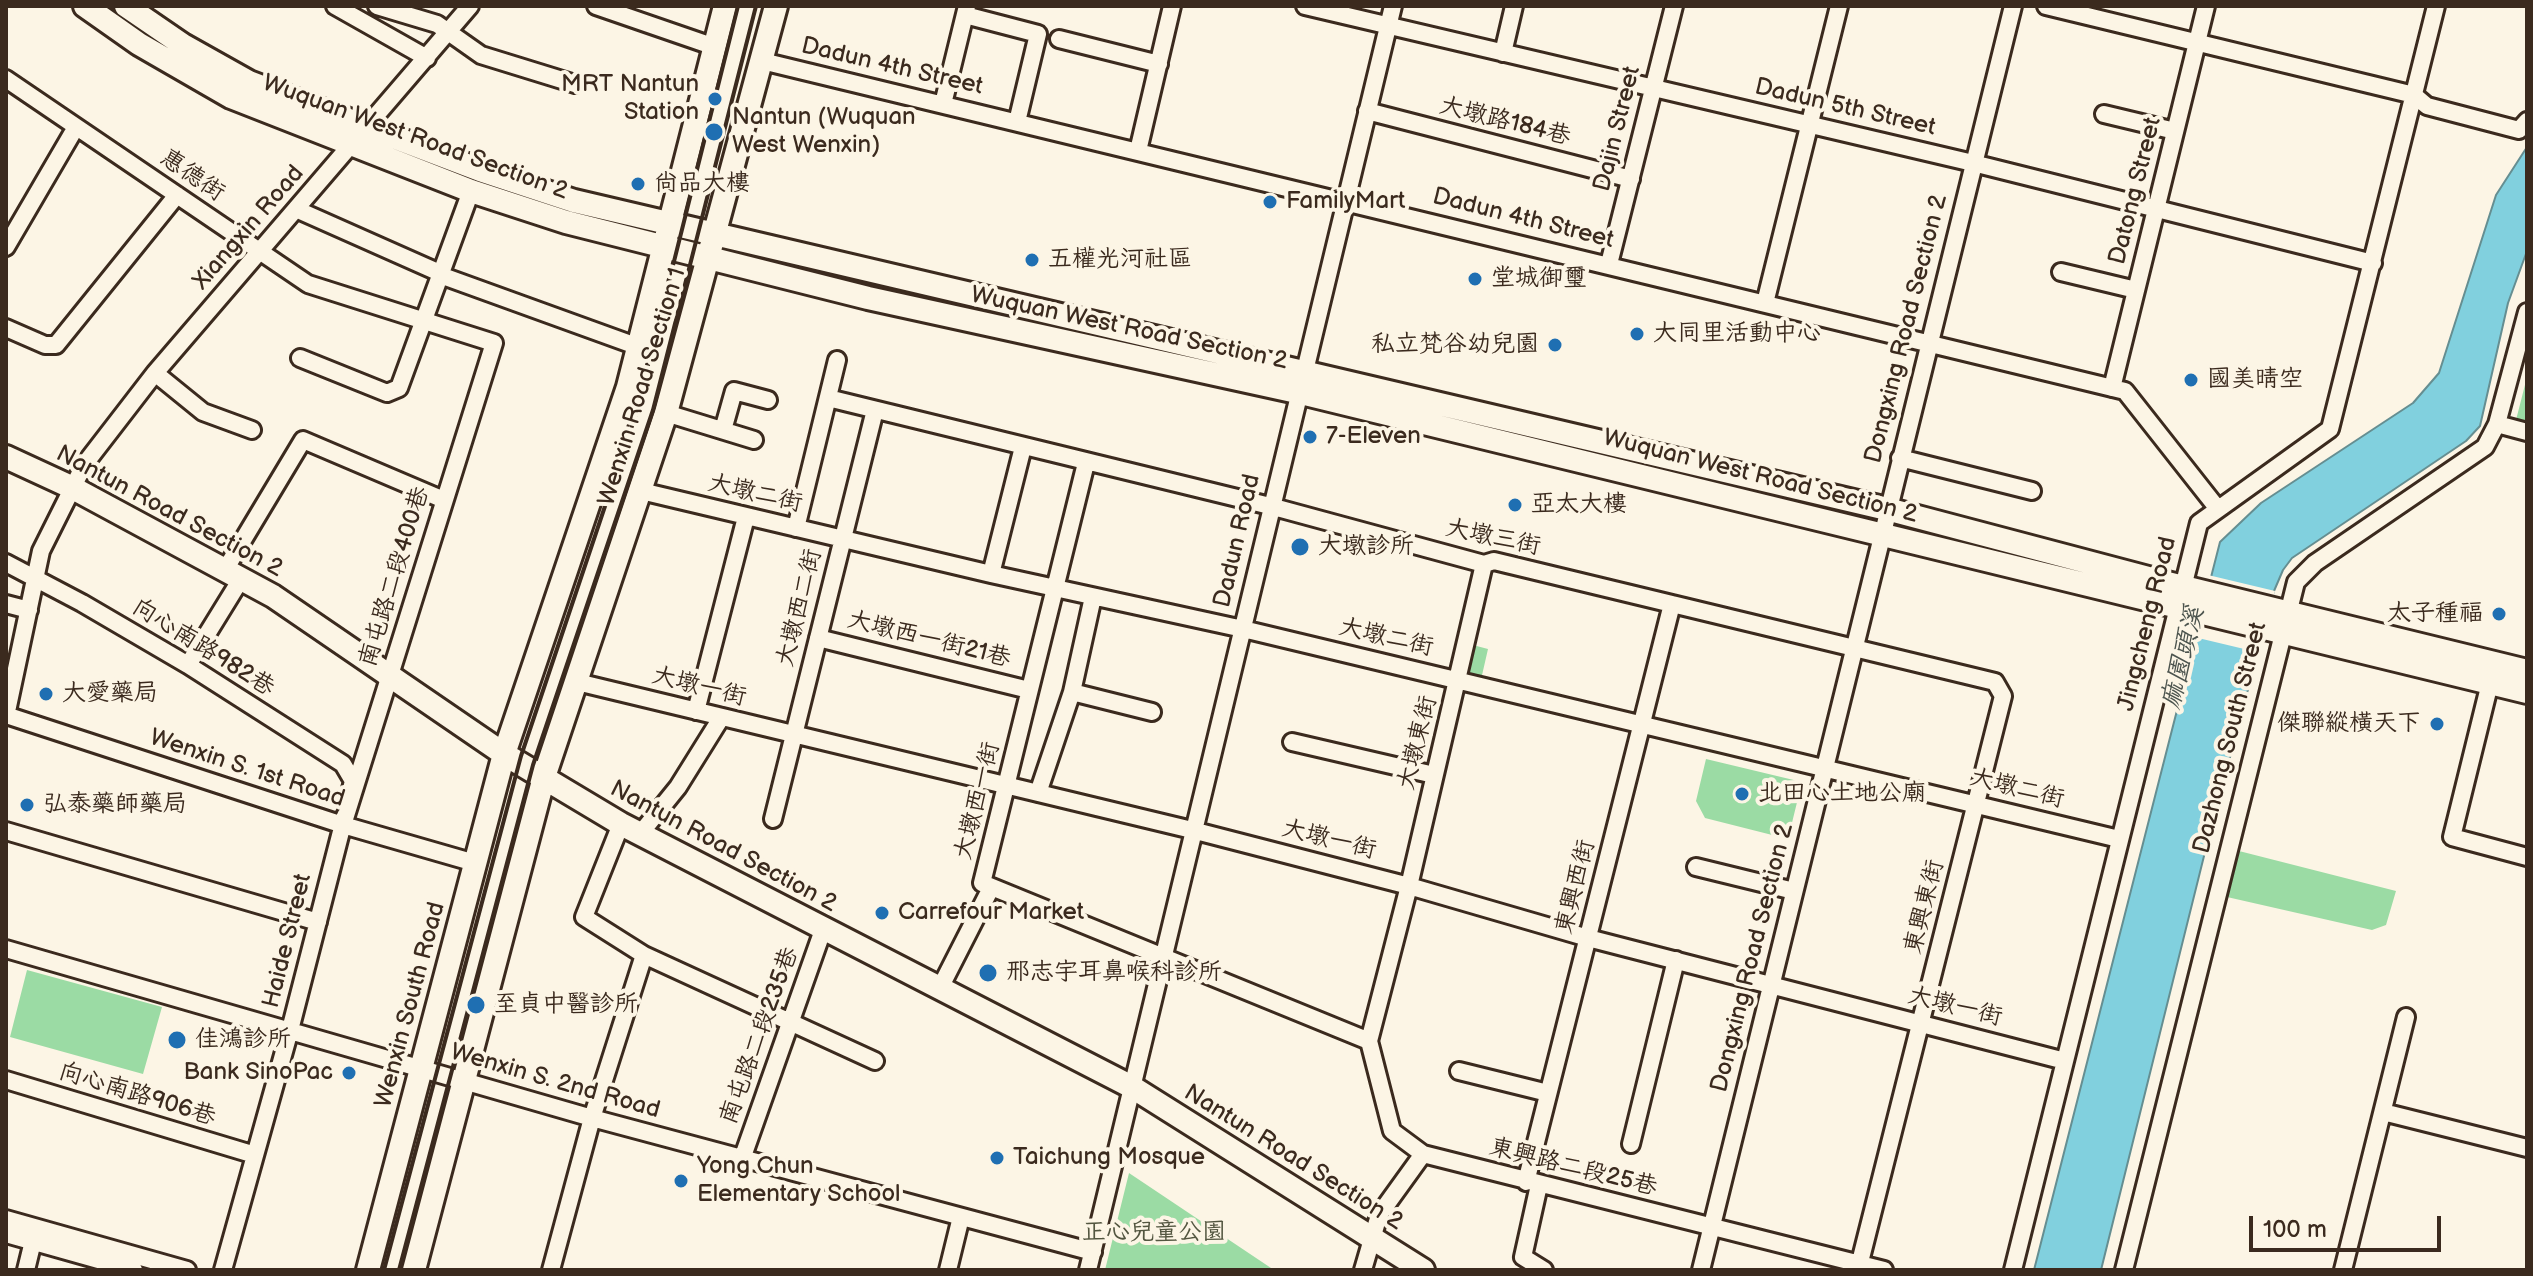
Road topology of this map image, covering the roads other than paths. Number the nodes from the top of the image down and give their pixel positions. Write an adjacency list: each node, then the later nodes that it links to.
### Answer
1 (85, 6): 42 (main road, Wuquan West Road Section 2)
2 (126, 6): 42 (main road, Wuquan West Road Section 2)
3 (335, 6): 19 (street)
4 (377, 6): 22 (street)
5 (470, 6): 22 (street, Xiangxin Road)
6 (596, 6): 25 (street)
7 (725, 6): 25 (main road, Wenxin Road Section 1)
8 (776, 6): 28 (main road, Wenxin Road Section 1)
9 (1172, 6): 29 (street)
10 (1305, 6): 21 (street, Dadun 5th Street)
11 (1393, 6): 21 (street, Dadun Road)
12 (1514, 6): 26 (street)
13 (1674, 6): 32 (street, Dajin Street)
14 (1839, 6): 38 (street)
15 (2013, 6): 44 (street, Dongxing Road Section 2)
16 (2046, 6): 24 (street)
17 (2206, 6): 24 (street, Datong Street)
18 (2436, 6): 33 (street, Jingcheng Road)
19 (357, 11): 27 (street)
20 (966, 11): 34 (street); 37 (street)
21 (1388, 25): 26 (street, Dadun 5th Street); 35 (street, Dadun Road)
22 (448, 32): 27 (street, Xiangxin Road); 31 (street)
23 (1059, 39): 29 (street)
24 (2197, 44): 33 (street); 41 (street, Datong Street)
25 (715, 47): 51 (main road, Wenxin Road Section 1)
26 (1503, 53): 32 (street, Dadun 5th Street)
27 (427, 58): 42 (street, Xiangxin Road)
28 (762, 61): 34 (street, Dadun 4th Street); 52 (main road, Wenxin Road Section 1)
29 (1159, 64): 43 (street)
30 (6, 79): 40 (street, 惠德街)
31 (575, 84)
32 (1654, 88): 38 (street, Dadun 5th Street); 45 (street, Dajin Street)
33 (2414, 95): 39 (street); 57 (street, Jingcheng Road)
34 (943, 104): 37 (street, Dadun 4th Street)
35 (1367, 111): 45 (street, 大墩路184巷); 48 (street, Dadun Road)
36 (2104, 114): 41 (street)
37 (1017, 122): 43 (street, Dadun 4th Street)
38 (1809, 125): 44 (street, Dadun 5th Street); 62 (street)
39 (2523, 125)
40 (76, 127): 47 (street, 惠德街); 53 (street)
41 (2175, 131): 49 (street, Datong Street)
42 (362, 134): 46 (main road, Wuquan West Road Section 2); 50 (street, Xiangxin Road); 51 (main road, Wuquan West Road Section 2)
43 (1138, 151): 48 (street, Dadun 4th Street)
44 (1973, 163): 49 (street, Dadun 5th Street); 67 (street, Dongxing Road Section 2)
45 (1631, 179): 58 (street, Dajin Street)
46 (471, 191): 54 (main road, Wuquan West Road Section 2); 60 (street)
47 (177, 195): 55 (street, 惠德街); 65 (street)
48 (1345, 201): 58 (street, Dadun 4th Street); 72 (street, Dadun Road)
49 (2156, 209): 57 (street, Dadun 5th Street); 61 (street, Datong Street)
50 (298, 210): 55 (street, Xiangxin Road); 60 (street)
51 (670, 224): 52 (main road, Wuquan West Road Section 2); 54 (main road, Wenxin Road Section 1)
52 (715, 234): 56 (main road, Wenxin Road Section 1); 72 (main road, Wuquan West Road Section 2)
53 (6, 247)
54 (664, 248): 56 (main road, Wuquan West Road Section 2); 68 (main road, Wenxin Road Section 1)
55 (262, 253): 64 (street, 惠德街); 73 (street, Xiangxin Road)
56 (708, 258): 75 (main road, Wuquan West Road Section 2); 79 (main road, Wenxin Road Section 1)
57 (2373, 263): 95 (street, Jingcheng Road)
58 (1609, 264): 62 (street, Dadun 4th Street)
59 (2061, 272): 61 (street)
60 (440, 274): 64 (street); 68 (street)
61 (2136, 290): 74 (street, Datong Street)
62 (1765, 303): 67 (street, Dadun 4th Street)
63 (2527, 312): 71 (street, Dazhong South Street)
64 (422, 320): 66 (street, 惠德街); 69 (street)
65 (6, 328)
66 (494, 343): 92 (street, 南屯路二段400巷)
67 (1929, 343): 74 (street, Dadun 4th Street); 87 (street, Dongxing Road Section 2)
68 (639, 347): 132 (main road, Wenxin Road Section 1)
69 (300, 358)
70 (837, 360): 76 (street)
71 (2521, 361): 80 (street, Dazhong South Street)
72 (1302, 369): 75 (street, Dadun Road); 94 (main road, Wuquan West Road Section 2)
73 (155, 373): 81 (street); 89 (street, Xiangxin Road)
74 (2112, 388): 95 (street, Dadun 4th Street)
75 (1297, 392): 93 (street, Dadun Road); 98 (main road, Wuquan West Road Section 2)
76 (828, 398): 78 (street, 大墩三街); 97 (street)
77 (768, 400): 82 (street)
78 (875, 410): 85 (street, 大墩三街); 99 (street, 大墩西二街)
79 (666, 413): 82 (street); 90 (main road, Wenxin Road Section 1)
80 (2497, 424): 83 (street); 111 (street, Dazhong South Street)
81 (252, 430)
82 (723, 430): 84 (street)
83 (2527, 432)
84 (754, 440)
85 (1023, 447): 88 (street, 大墩三街); 102 (street)
86 (6, 457): 89 (main road, Nantun Road Section 2)
87 (1900, 458): 91 (street); 94 (street, Dongxing Road Section 2)
88 (1086, 463): 93 (street, 大墩三街); 105 (street, 大墩西一街)
89 (71, 487): 103 (main road, Nantun Road Section 2); 104 (street, Xiangxin Road)
90 (641, 491): 96 (street, 大墩二街); 119 (main road, Wenxin Road Section 1)
91 (2032, 491)
92 (444, 500): 103 (street); 117 (street, 南屯路二段400巷)
93 (1270, 506): 101 (street, 大墩三街); 112 (street, Dadun Road)
94 (1887, 509): 98 (street, Dongxing Road Section 2); 107 (main road, Wuquan West Road Section 2)
95 (2218, 509): 107 (street, Jingcheng Road)
96 (746, 517): 97 (street, 大墩二街); 125 (street)
97 (796, 528): 99 (street, 大墩二街)
98 (1880, 533): 107 (main road, Wuquan West Road Section 2); 114 (street, Dongxing Road Section 2)
99 (842, 539): 102 (street, 大墩二街); 113 (street, 大墩西二街)
100 (6, 563): 104 (street, 向心南路982巷)
101 (1484, 564): 109 (street, 大墩三街); 118 (street, 大墩東街)
102 (991, 574): 105 (street, 大墩二街)
103 (233, 575): 115 (street); 117 (main road, Nantun Road Section 2)
104 (35, 578): 110 (street, Xiangxin Road); 115 (street, 向心南路982巷)
105 (1055, 588): 106 (street, 大墩二街); 121 (street, 大墩西一街)
106 (1093, 597): 112 (street, 大墩二街); 122 (street)
107 (2189, 600): 111 (main road); 145 (street, Jingcheng Road)
108 (6, 604): 110 (street)
109 (1672, 604): 114 (street, 大墩三街); 129 (street, 東興西街)
110 (29, 610): 127 (street, Xiangxin Road)
111 (2277, 621): 116 (main road); 120 (main road); 205 (street, Dazhong South Street)
112 (1243, 629): 118 (street, 大墩二街); 143 (street, Dadun Road)
113 (818, 638): 121 (street, 大墩西一街21巷); 130 (street, 大墩西二街)
114 (1852, 648): 124 (street, 大墩三街); 134 (street, Dongxing Road Section 2)
115 (188, 665): 133 (street, 向心南路982巷)
116 (2527, 671)
117 (390, 673): 132 (main road, Nantun Road Section 2); 141 (street, 南屯路二段400巷)
118 (1458, 680): 129 (street, 大墩二街); 135 (street, 大墩東街)
119 (577, 682): 125 (street, 大墩一街); 136 (main road, Wenxin Road Section 1)
120 (2490, 683): 123 (main road); 146 (street)
121 (1029, 690): 137 (street, 大墩西一街)
122 (1072, 692): 126 (street); 138 (street)
123 (2527, 692)
124 (2003, 696): 139 (street, 東興東街)
125 (696, 711): 128 (street, 大墩一街)
126 (1152, 712)
127 (6, 716): 141 (street, Wenxin S. 1st Road)
128 (721, 718): 130 (street, 大墩一街); 142 (street)
129 (1642, 726): 134 (street, 大墩二街); 154 (street, 東興西街)
130 (794, 736): 137 (street, 大墩一街); 140 (street, 大墩西二街)
131 (1292, 742): 135 (street)
132 (504, 754): 136 (main road, Nantun Road Section 2); 147 (main road, Wenxin South Road)
133 (343, 764): 141 (street, Haide Street)
134 (1824, 767): 139 (street, 大墩二街); 151 (street, Dongxing Road Section 2)
135 (1434, 775): 149 (street, 大墩東街)
136 (544, 777): 142 (main road, Nantun Road Section 2); 171 (main road)
137 (1007, 785): 138 (street, 大墩一街); 150 (street, 大墩西一街)
138 (1038, 793): 143 (street, 大墩一街)
139 (1977, 804): 145 (street, 大墩二街); 162 (street, 東興東街)
140 (773, 819)
141 (343, 825): 147 (street, Wenxin S. 1st Road); 152 (street, Haide Street)
142 (630, 829): 153 (main road, Nantun Road Section 2); 156 (street)
143 (1192, 830): 149 (street, 大墩一街); 157 (street, Dadun Road)
144 (6, 831): 152 (street)
145 (2119, 839): 167 (street, Jingcheng Road)
146 (2527, 857)
147 (475, 863): 168 (main road, Wenxin South Road)
148 (1696, 867): 151 (street)
149 (1409, 886): 154 (street, 大墩一街); 165 (street, 大墩東街)
150 (991, 888): 157 (street, 大墩西一街); 160 (street)
151 (1794, 891): 159 (street, Dongxing Road Section 2)
152 (318, 922): 164 (street, Haide Street)
153 (823, 930): 160 (main road, Nantun Road Section 2); 163 (street, 南屯路二段235巷)
154 (1588, 938): 158 (street, 大墩一街); 173 (street, 東興西街)
155 (6, 949): 164 (street, Wenxin S. 2nd Road)
156 (644, 955): 163 (street); 175 (street)
157 (1162, 956): 165 (street, 大墩西一街); 172 (street, Dadun Road)
158 (1676, 960): 159 (street, 大墩一街); 176 (street)
159 (1772, 985): 162 (street, 大墩一街); 184 (street, Dongxing Road Section 2)
160 (940, 988): 172 (main road, Nantun Road Section 2)
161 (2406, 1017): 174 (street)
162 (1920, 1023): 167 (street, 大墩一街); 189 (street, 東興東街)
163 (790, 1025): 166 (street); 180 (street, 南屯路二段235巷)
164 (290, 1030): 168 (street, Wenxin S. 2nd Road); 179 (street, Haide Street)
165 (1369, 1041): 178 (street)
166 (875, 1061)
167 (2065, 1061): 204 (street, Jingcheng Road)
168 (421, 1069): 171 (street, Wenxin S. 2nd Road); 194 (main road, Wenxin South Road)
169 (1459, 1071): 173 (street)
170 (6, 1080): 179 (street, 向心南路906巷)
171 (464, 1081): 175 (street, Wenxin S. 2nd Road); 195 (main road)
172 (1132, 1087): 187 (main road, Nantun Road Section 2); 188 (street, Dadun Road)
173 (1548, 1093): 181 (street, 東興西街)
174 (2383, 1112): 177 (street); 206 (street)
175 (592, 1118): 180 (street, Wenxin S. 2nd Road); 196 (street)
176 (1631, 1144)
177 (2527, 1148)
178 (1423, 1154): 181 (street, 東興路二段25巷); 187 (street)
179 (255, 1155): 193 (street, Haide Street)
180 (742, 1159): 182 (street, Wenxin S. 2nd Road)
181 (1533, 1183): 184 (street, 東興路二段25巷); 201 (street, 東興西街)
182 (961, 1217): 188 (street, Wenxin S. 2nd Road); 197 (street)
183 (6, 1219): 186 (street)
184 (1712, 1226): 189 (street, 東興路二段25巷); 202 (street, Dongxing Road Section 2)
185 (6, 1234): 186 (street)
186 (35, 1235): 190 (street); 191 (street); 192 (street)
187 (1372, 1237): 199 (street); 200 (main road, Nantun Road Section 2)
188 (1093, 1252): 198 (street, Dadun Road)
189 (1858, 1267): 203 (street, 東興路二段25巷)
190 (26, 1270)
191 (134, 1270)
192 (187, 1270)
193 (223, 1270)
194 (368, 1270)
195 (414, 1270)
196 (551, 1270)
197 (948, 1270)
198 (1088, 1270)
199 (1363, 1270)
200 (1423, 1270)
201 (1544, 1270)
202 (1701, 1270)
203 (1884, 1270)
204 (2013, 1270)
205 (2124, 1270)
206 (2343, 1270)

